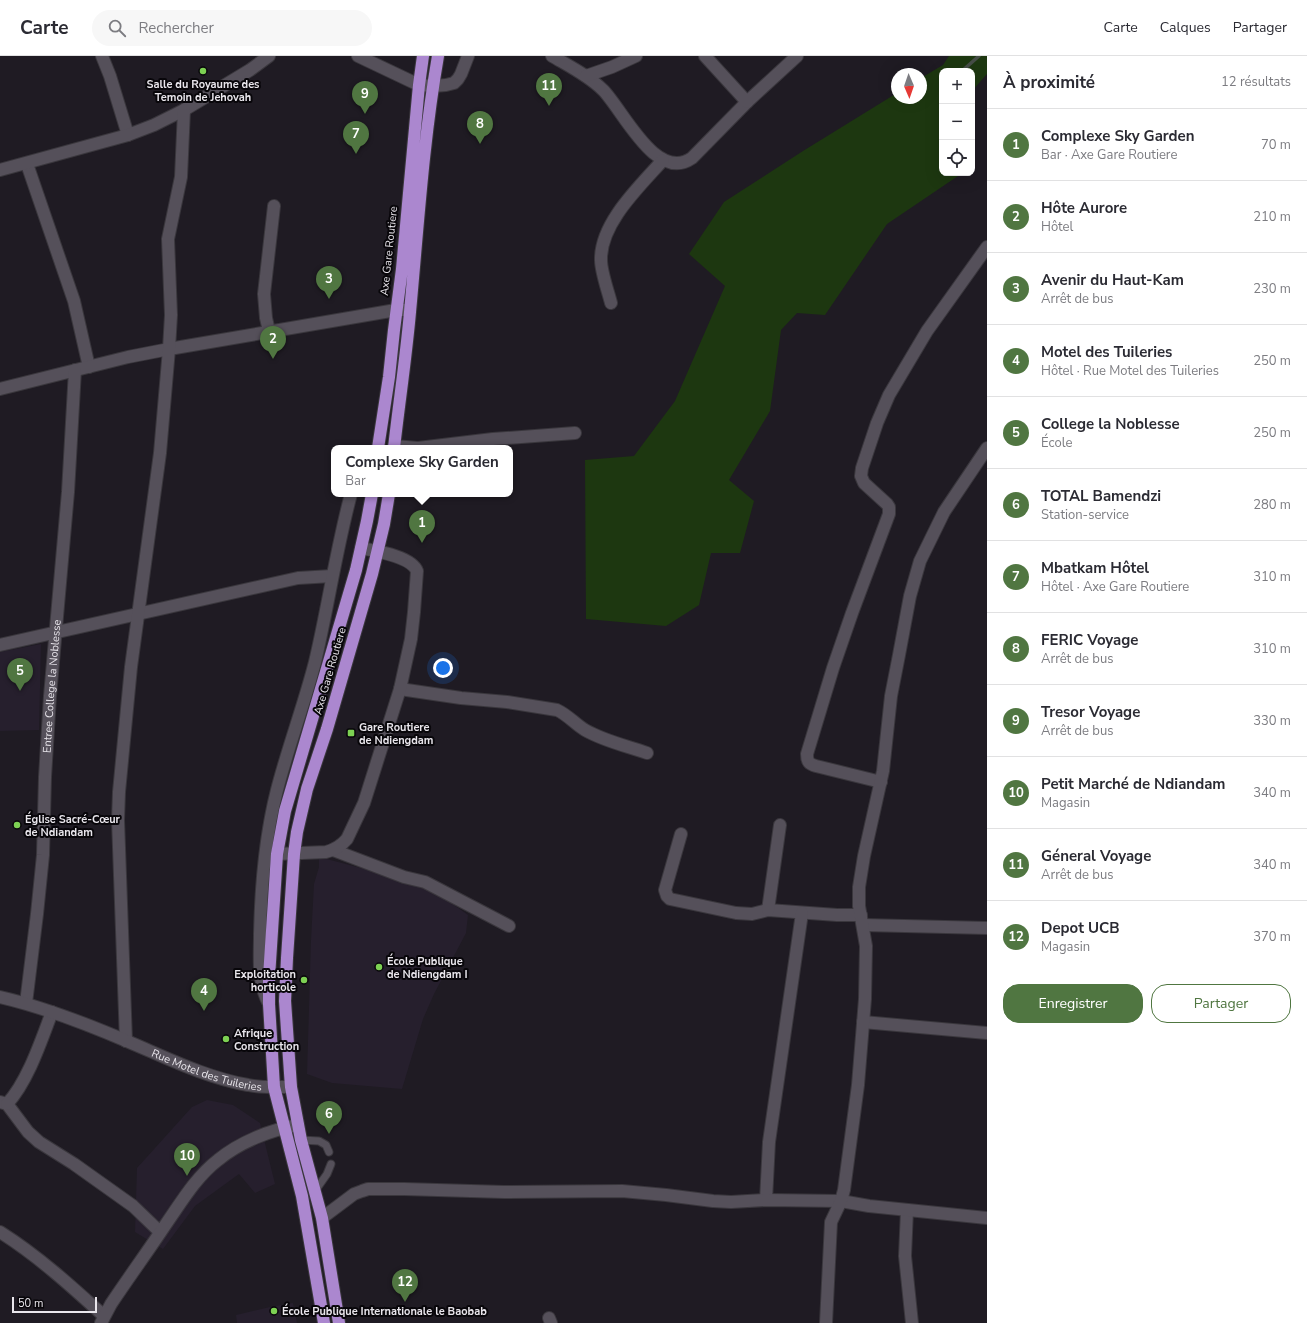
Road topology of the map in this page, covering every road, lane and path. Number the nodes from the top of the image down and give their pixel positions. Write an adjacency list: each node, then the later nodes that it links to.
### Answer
1 (102, 56): 16 (street)
2 (270, 56): 15 (street)
3 (358, 56): 12 (street)
4 (423, 56): 12 (highway, Axe Gare Routiere)
5 (438, 56): 13 (highway)
6 (468, 56): 13 (street)
7 (552, 56): 11 (street)
8 (636, 56): 11 (street)
9 (705, 56): 14 (street)
10 (797, 56): 14 (street)
11 (586, 76): 17 (street)
12 (418, 85): 13 (street); 23 (highway, Axe Gare Routiere)
13 (433, 86): 24 (highway)
14 (747, 102): 17 (street)
15 (184, 110): 16 (street); 26 (street)
16 (128, 135): 18 (street)
17 (663, 160): 22 (street)
18 (27, 164): 19 (street); 27 (street)
19 (0, 170)
20 (274, 206): 25 (street)
21 (987, 248): 46 (street)
22 (610, 303)
23 (396, 310): 24 (street); 25 (street); 31 (highway, Axe Gare Routiere)
24 (410, 310): 32 (highway)
25 (269, 331): 26 (street)
26 (169, 349): 27 (street); 41 (street)
27 (89, 367): 28 (street)
28 (75, 370): 29 (street); 42 (street, Entree College la Noblesse)
29 (0, 389)
30 (575, 433): 33 (street)
31 (378, 445)
32 (394, 445)
33 (443, 445)
34 (987, 448): 46 (street)
35 (350, 497): 40 (street)
36 (371, 497): 38 (highway, Axe Gare Routiere)
37 (388, 497): 39 (highway, Axe Gare Routiere)
38 (361, 548): 39 (street); 47 (highway, Axe Gare Routiere)
39 (377, 552): 44 (street); 48 (highway, Axe Gare Routiere)
40 (332, 576): 41 (street); 61 (street)
41 (137, 615): 42 (street); 65 (street)
42 (55, 632): 43 (street); 60 (street, Entree College la Noblesse)
43 (0, 645)
44 (400, 689): 45 (street); 51 (street)
45 (647, 753)
46 (881, 782): 56 (street)
47 (293, 786): 48 (highway); 52 (highway, Axe Gare Routiere)
48 (307, 789): 53 (highway, Axe Gare Routiere)
49 (780, 825): 54 (street)
50 (681, 834): 54 (street)
51 (333, 850): 53 (street); 57 (street)
52 (277, 854): 53 (street); 61 (highway, Axe Gare Routiere)
53 (294, 854): 66 (highway, Axe Gare Routiere)
54 (768, 910): 55 (street)
55 (802, 913): 56 (street); 75 (street)
56 (862, 920): 58 (street); 63 (street)
57 (509, 926)
58 (987, 928)
59 (0, 997): 60 (street, Rue Motel des Tuileries)
60 (26, 1003): 62 (street, Rue Motel des Tuileries)
61 (269, 1004): 67 (highway, Axe Gare Routiere)
62 (52, 1012): 65 (street, Rue Motel des Tuileries); 68 (street)
63 (863, 1022): 64 (street); 76 (street)
64 (987, 1033)
65 (126, 1041): 67 (street, Rue Motel des Tuileries)
66 (291, 1087): 67 (street, Rue Motel des Tuileries); 69 (highway, Axe Gare Routiere)
67 (274, 1088): 70 (highway, Axe Gare Routiere)
68 (3, 1103): 81 (street)
69 (298, 1125): 70 (street); 71 (highway, Axe Gare Routiere)
70 (284, 1128): 81 (street); 83 (highway, Axe Gare Routiere)
71 (301, 1140): 72 (lane); 74 (highway, Axe Gare Routiere)
72 (328, 1152)
73 (331, 1164): 74 (lane)
74 (315, 1191): 78 (highway, Axe Gare Routiere)
75 (766, 1200): 76 (street); 78 (street)
76 (841, 1201): 77 (street); 85 (street)
77 (907, 1210): 79 (street); 86 (street)
78 (322, 1218): 84 (highway, Axe Gare Routiere)
79 (987, 1218)
80 (0, 1232): 82 (street)
81 (160, 1232): 82 (street)
82 (102, 1320)
83 (324, 1323)
84 (339, 1323)
85 (826, 1323)
86 (912, 1323)

